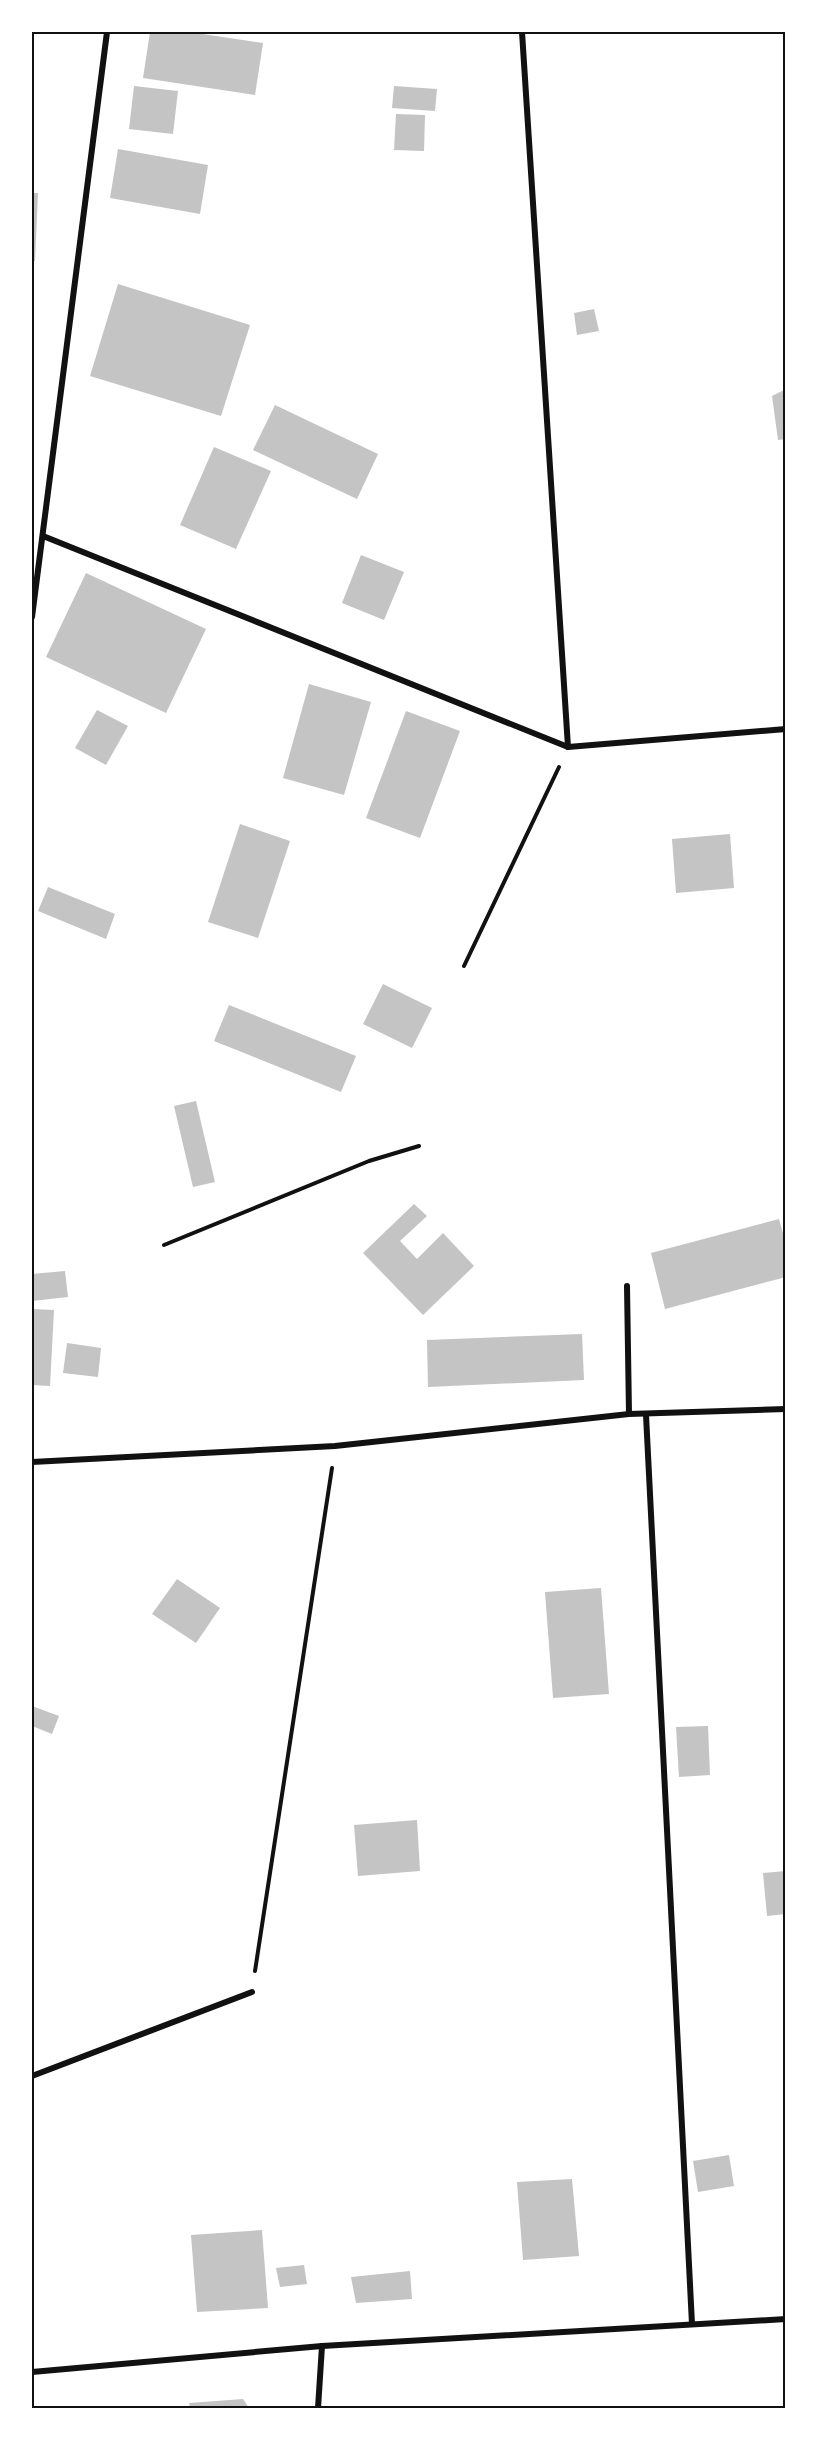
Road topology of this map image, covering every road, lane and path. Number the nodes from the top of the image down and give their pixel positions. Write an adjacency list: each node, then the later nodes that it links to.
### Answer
1 (107, 32): 3 (street)
2 (522, 32): 6 (street)
3 (44, 536): 4 (street); 6 (street)
4 (32, 617)
5 (786, 729): 6 (street)
6 (568, 747): 7 (path)
7 (464, 966)
8 (419, 1146): 9 (path)
9 (164, 1245)
10 (627, 1286): 12 (street)
11 (786, 1409): 13 (street)
12 (629, 1414): 13 (street); 14 (street)
13 (646, 1414): 19 (street)
14 (335, 1446): 15 (street); 16 (path)
15 (32, 1462)
16 (252, 1992): 17 (street)
17 (32, 2076)
18 (786, 2319): 19 (street)
19 (692, 2324): 20 (street)
20 (322, 2346): 21 (street); 22 (street)
21 (32, 2372)
22 (318, 2409)

